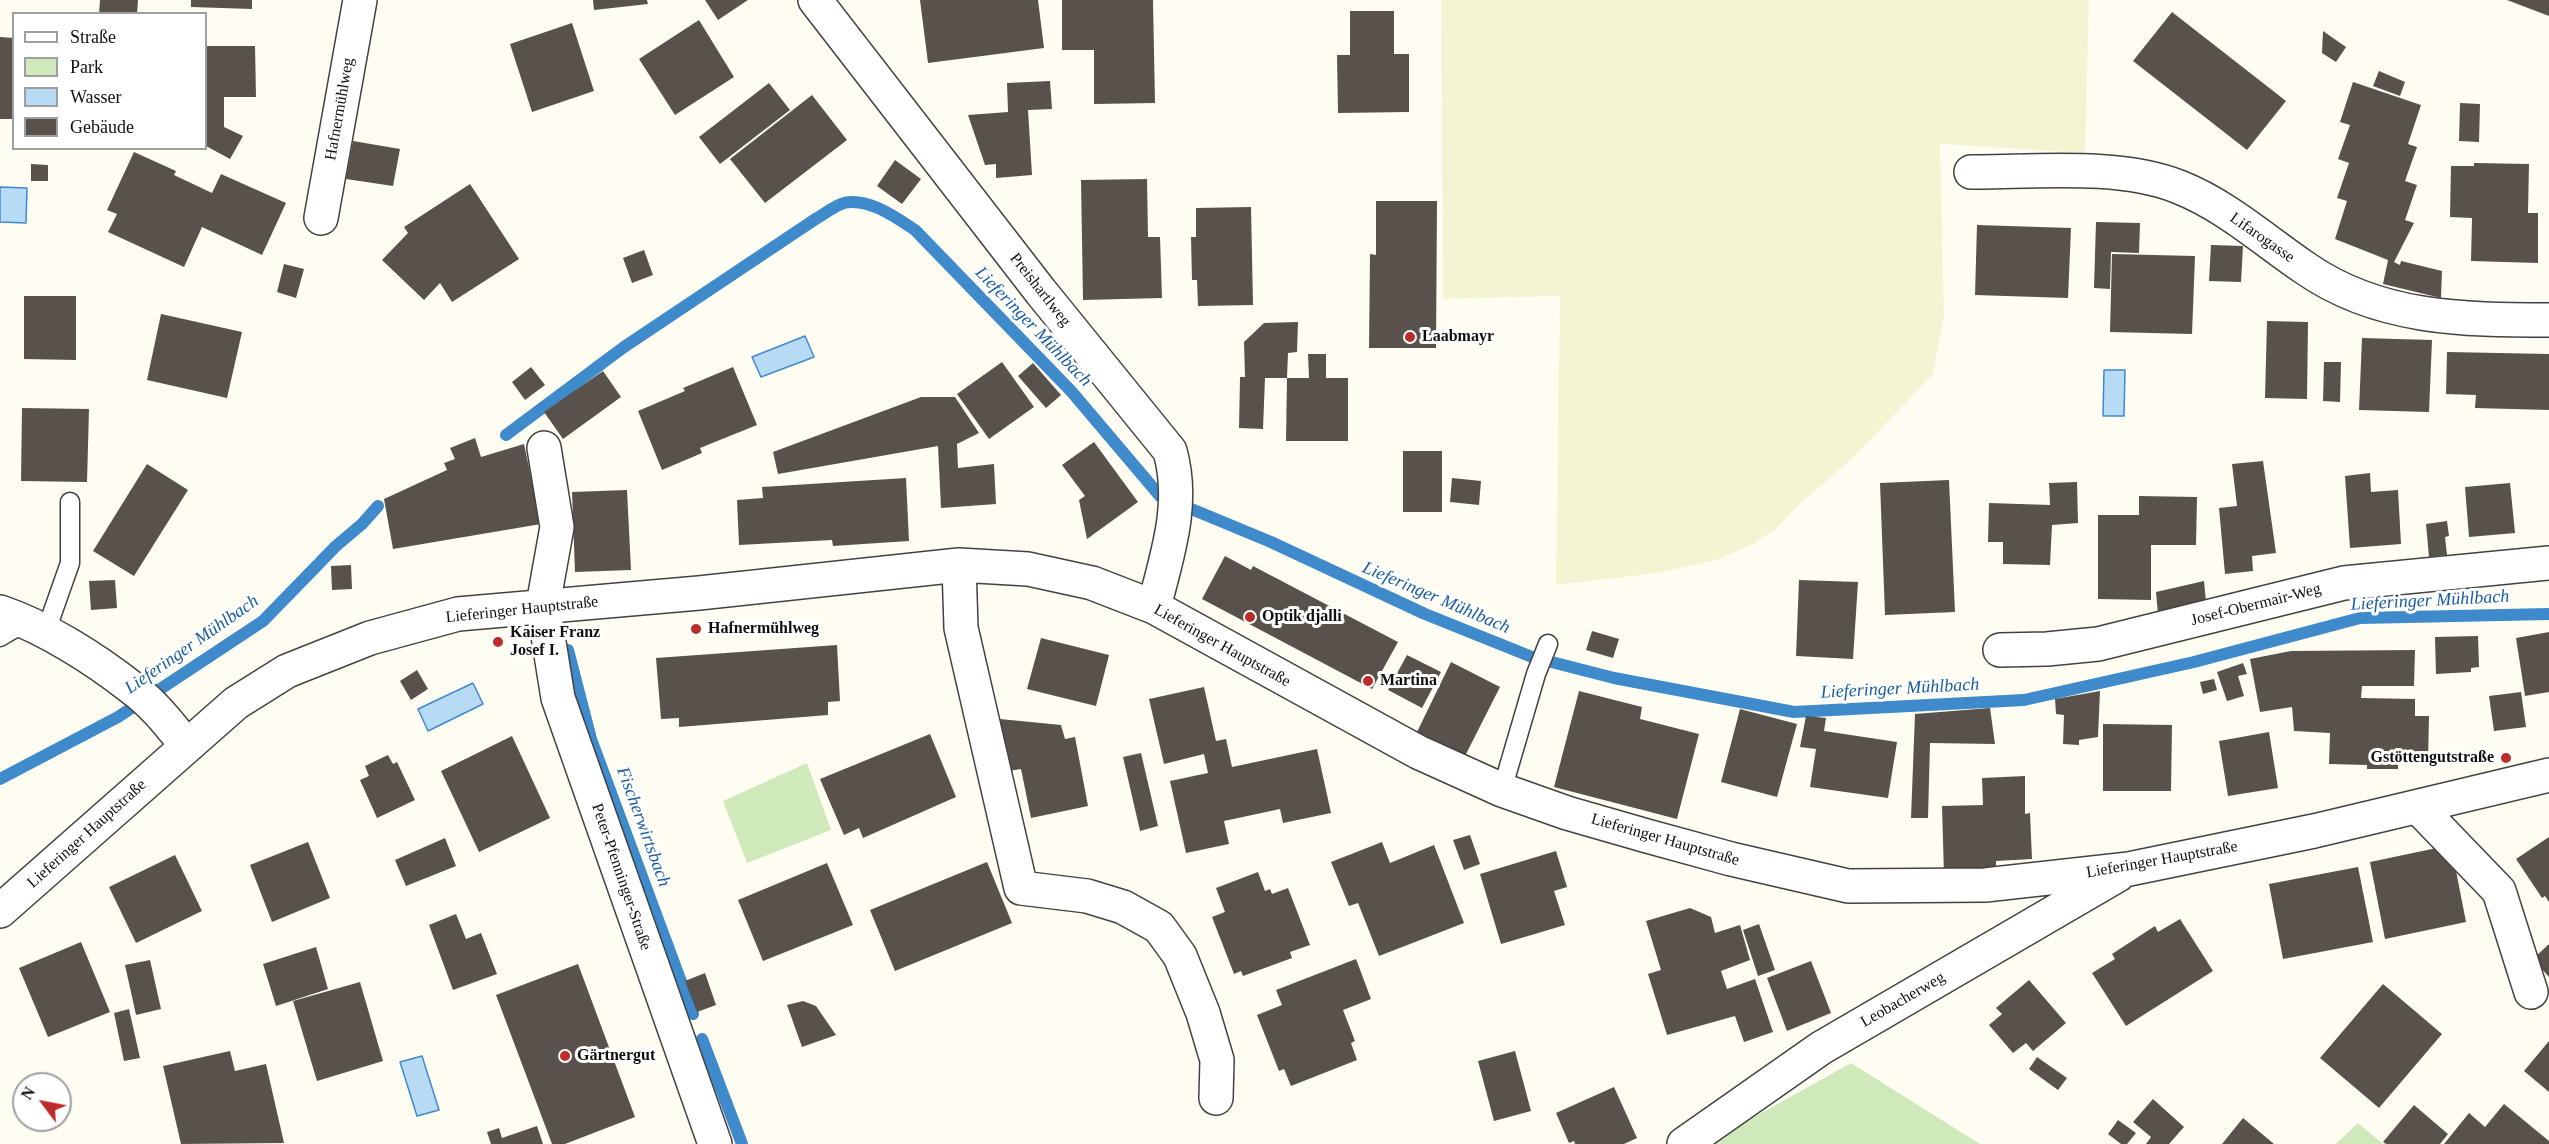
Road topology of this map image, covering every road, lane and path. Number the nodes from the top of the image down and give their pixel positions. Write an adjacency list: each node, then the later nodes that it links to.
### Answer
1 (360, 0): 4 (street, Hafnermühlweg)
2 (815, 0): 11 (street, Preishartlweg)
3 (1971, 172): 5 (street, Lifarogasse)
4 (321, 218)
5 (2549, 320)
6 (544, 448): 10 (street)
7 (70, 502): 12 (lane)
8 (2549, 563): 14 (street, Josef-Obermair-Weg)
9 (959, 565): 10 (street, Lieferinger Hauptstraße); 11 (street, Lieferinger Hauptstraße); 22 (street)
10 (543, 605): 15 (street, Lieferinger Hauptstraße); 23 (street, Peter-Pfenninger-Straße)
11 (1154, 607): 17 (street, Lieferinger Hauptstraße)
12 (18, 625): 15 (street)
13 (1548, 644): 17 (lane)
14 (2000, 650)
15 (186, 745): 20 (street, Lieferinger Hauptstraße)
16 (2549, 775): 18 (street, Lieferinger Hauptstraße)
17 (1502, 790): 19 (street, Lieferinger Hauptstraße)
18 (2418, 807): 19 (street, Lieferinger Hauptstraße); 21 (street)
19 (2129, 869): 24 (street, Leobacherweg)
20 (0, 911)
21 (2531, 992)
22 (1216, 1098)
23 (716, 1144)
24 (1684, 1144)

